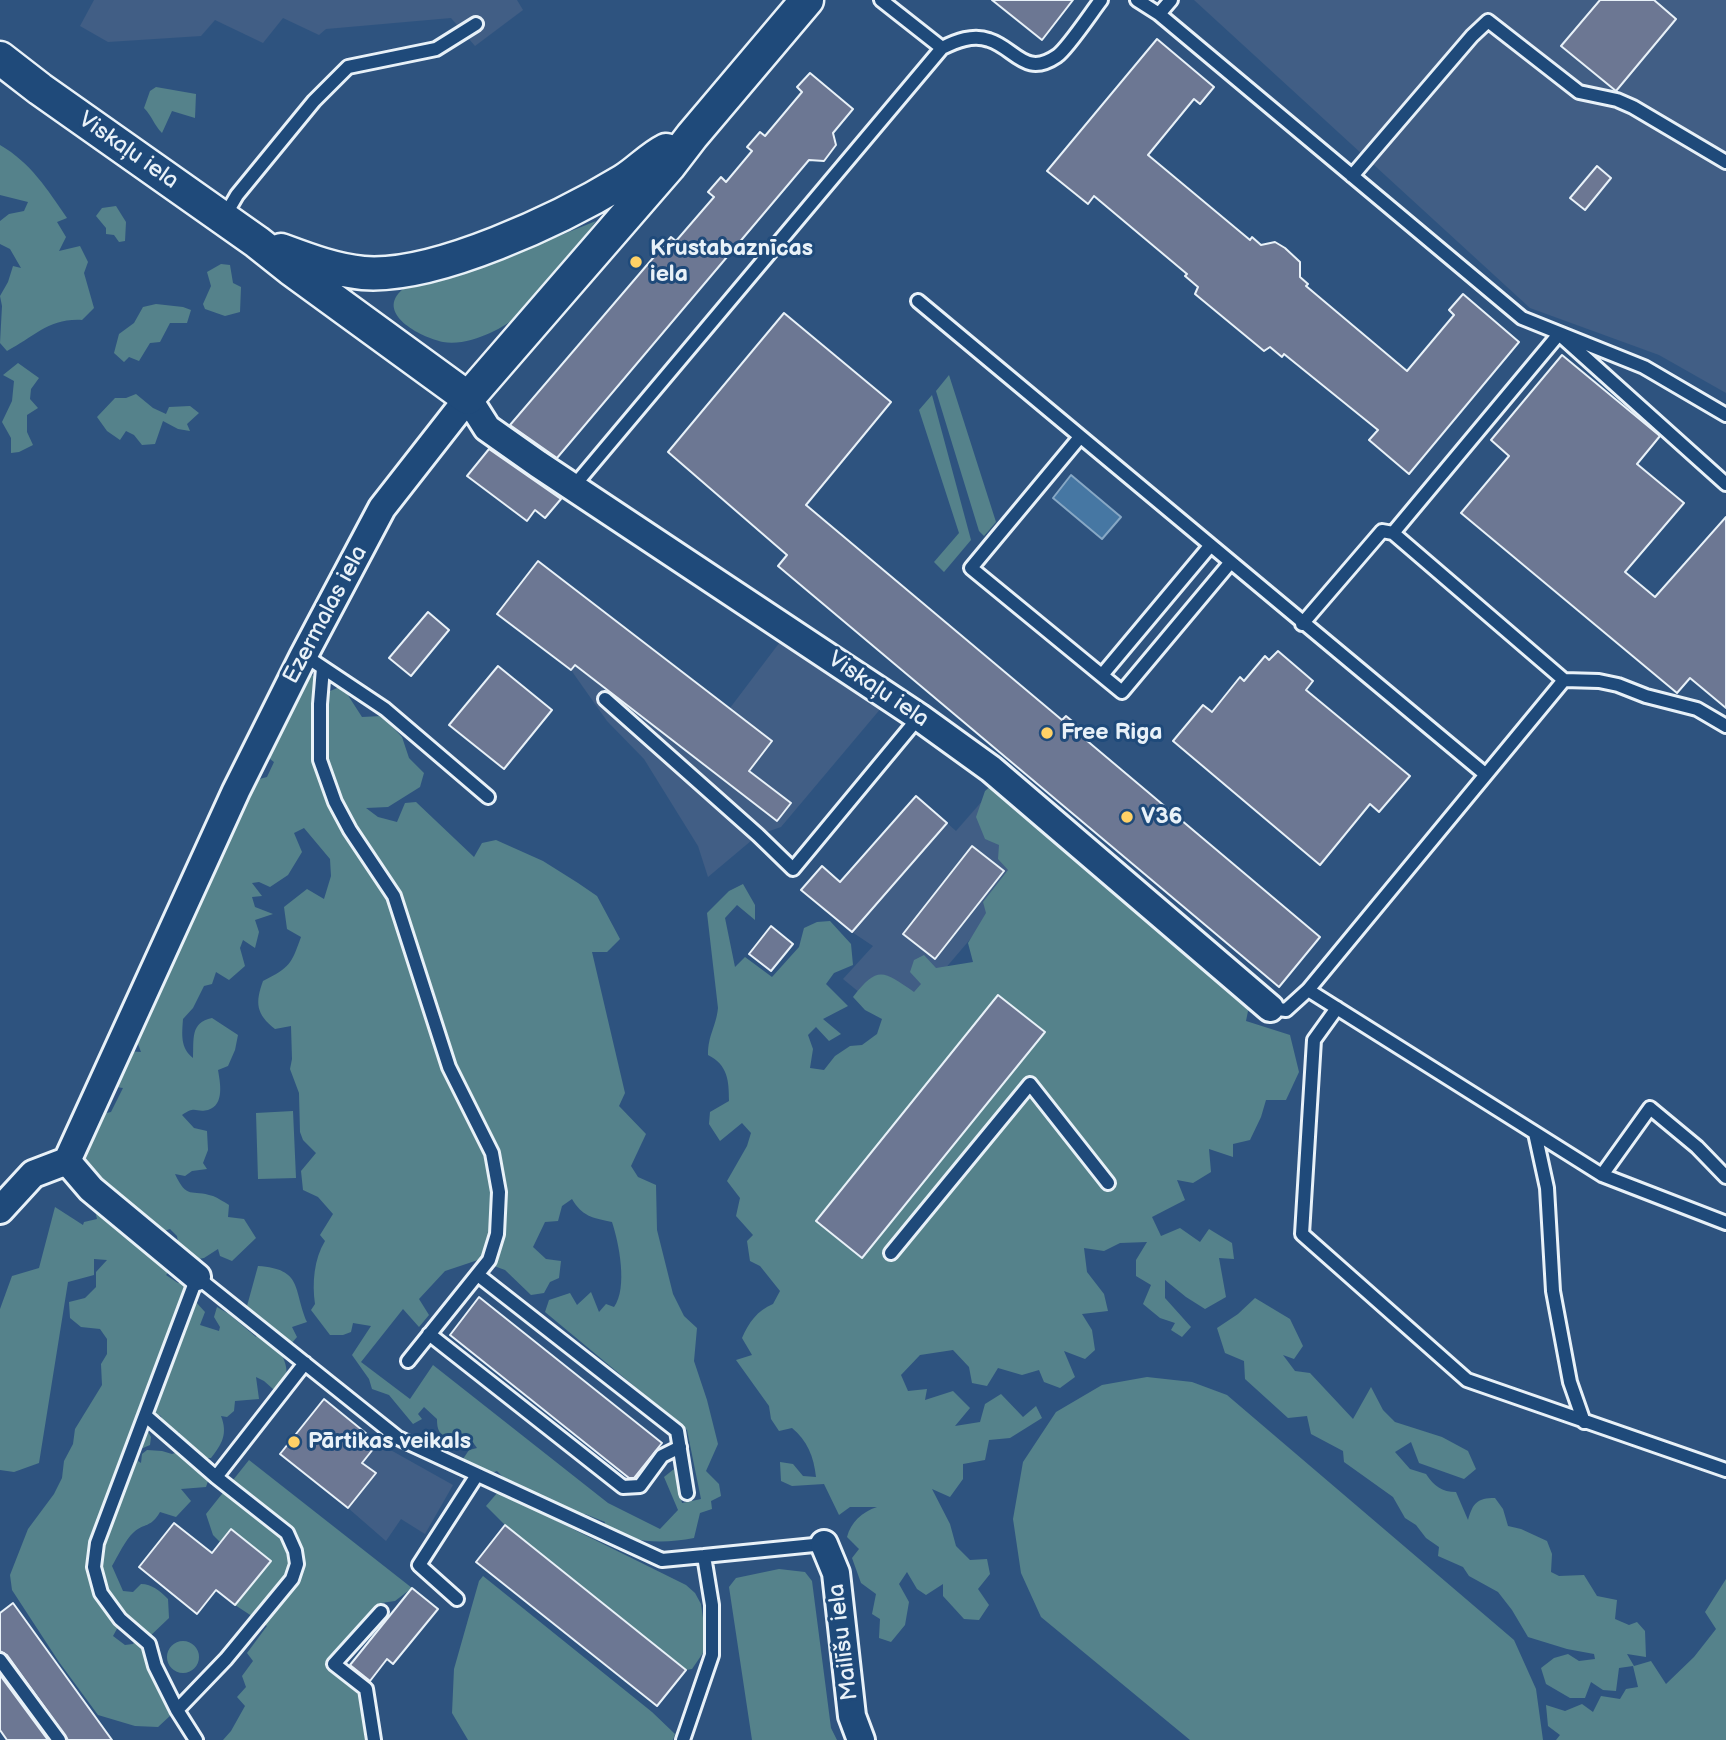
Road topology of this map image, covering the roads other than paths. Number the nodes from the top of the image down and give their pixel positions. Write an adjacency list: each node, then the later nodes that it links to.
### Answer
1 (807, 0): 10 (street, Ezermalas iela)
2 (881, 0): 8 (lane)
3 (1101, 0): 8 (lane)
4 (1137, 0): 6 (lane)
5 (1171, 0): 6 (lane)
6 (1159, 14): 12 (lane)
7 (476, 24): 13 (lane)
8 (942, 48): 23 (lane)
9 (0, 58): 13 (street, Viskaļu iela)
10 (692, 136): 15 (street, Ezermalas iela); 19 (street, Ezermalas iela)
11 (1726, 162): 12 (lane)
12 (1352, 176): 18 (lane)
13 (222, 219): 14 (street, Viskaļu iela)
14 (257, 242): 15 (street, Ezermalas iela); 17 (street)
15 (392, 271): 17 (street)
16 (918, 300): 21 (lane)
17 (374, 330): 19 (street)
18 (1559, 334): 20 (lane); 22 (lane); 24 (lane)
19 (468, 398): 23 (street, Viskaļu iela); 28 (street, Ezermalas iela)
20 (1726, 415)
21 (1080, 437): 25 (lane); 29 (lane)
22 (1726, 484)
23 (573, 487): 32 (street, Viskaļu iela)
24 (1392, 533): 27 (lane); 30 (lane)
25 (1210, 546): 26 (lane); 29 (lane)
26 (1230, 563): 27 (lane); 29 (lane)
27 (1302, 624): 34 (lane)
28 (314, 661): 35 (lane); 40 (street, Ezermalas iela); 47 (lane)
29 (1102, 675)
30 (1564, 680): 33 (lane); 34 (lane)
31 (605, 699): 32 (lane)
32 (919, 717): 38 (street, Viskaļu iela)
33 (1726, 726)
34 (1485, 774): 36 (lane)
35 (488, 797)
36 (1308, 990): 37 (lane); 38 (lane)
37 (1337, 1008): 39 (lane); 53 (lane)
38 (1270, 1009)
39 (1535, 1133): 41 (lane); 53 (lane)
40 (67, 1161): 44 (street); 48 (street)
41 (1602, 1175): 42 (lane); 45 (lane)
42 (1726, 1177)
43 (1108, 1183): 46 (lane)
44 (0, 1210)
45 (1726, 1223)
46 (891, 1253)
47 (478, 1275): 49 (lane); 54 (lane)
48 (197, 1278): 51 (lane); 52 (lane)
49 (429, 1334): 50 (lane); 54 (lane)
50 (408, 1361)
51 (305, 1363): 56 (lane); 57 (lane)
52 (146, 1416): 57 (lane); 64 (lane)
53 (1584, 1422): 55 (lane)
54 (680, 1447): 58 (lane)
55 (1726, 1470)
56 (477, 1475): 60 (lane); 61 (lane)
57 (216, 1476): 64 (lane)
58 (687, 1493)
59 (824, 1544): 60 (lane); 69 (street, Mailīšu iela)
60 (704, 1556): 68 (lane)
61 (457, 1599)
62 (381, 1612): 67 (lane)
63 (0, 1660): 65 (lane)
64 (177, 1710): 66 (lane)
65 (59, 1740)
66 (196, 1740)
67 (374, 1740)
68 (683, 1740)
69 (862, 1740)

